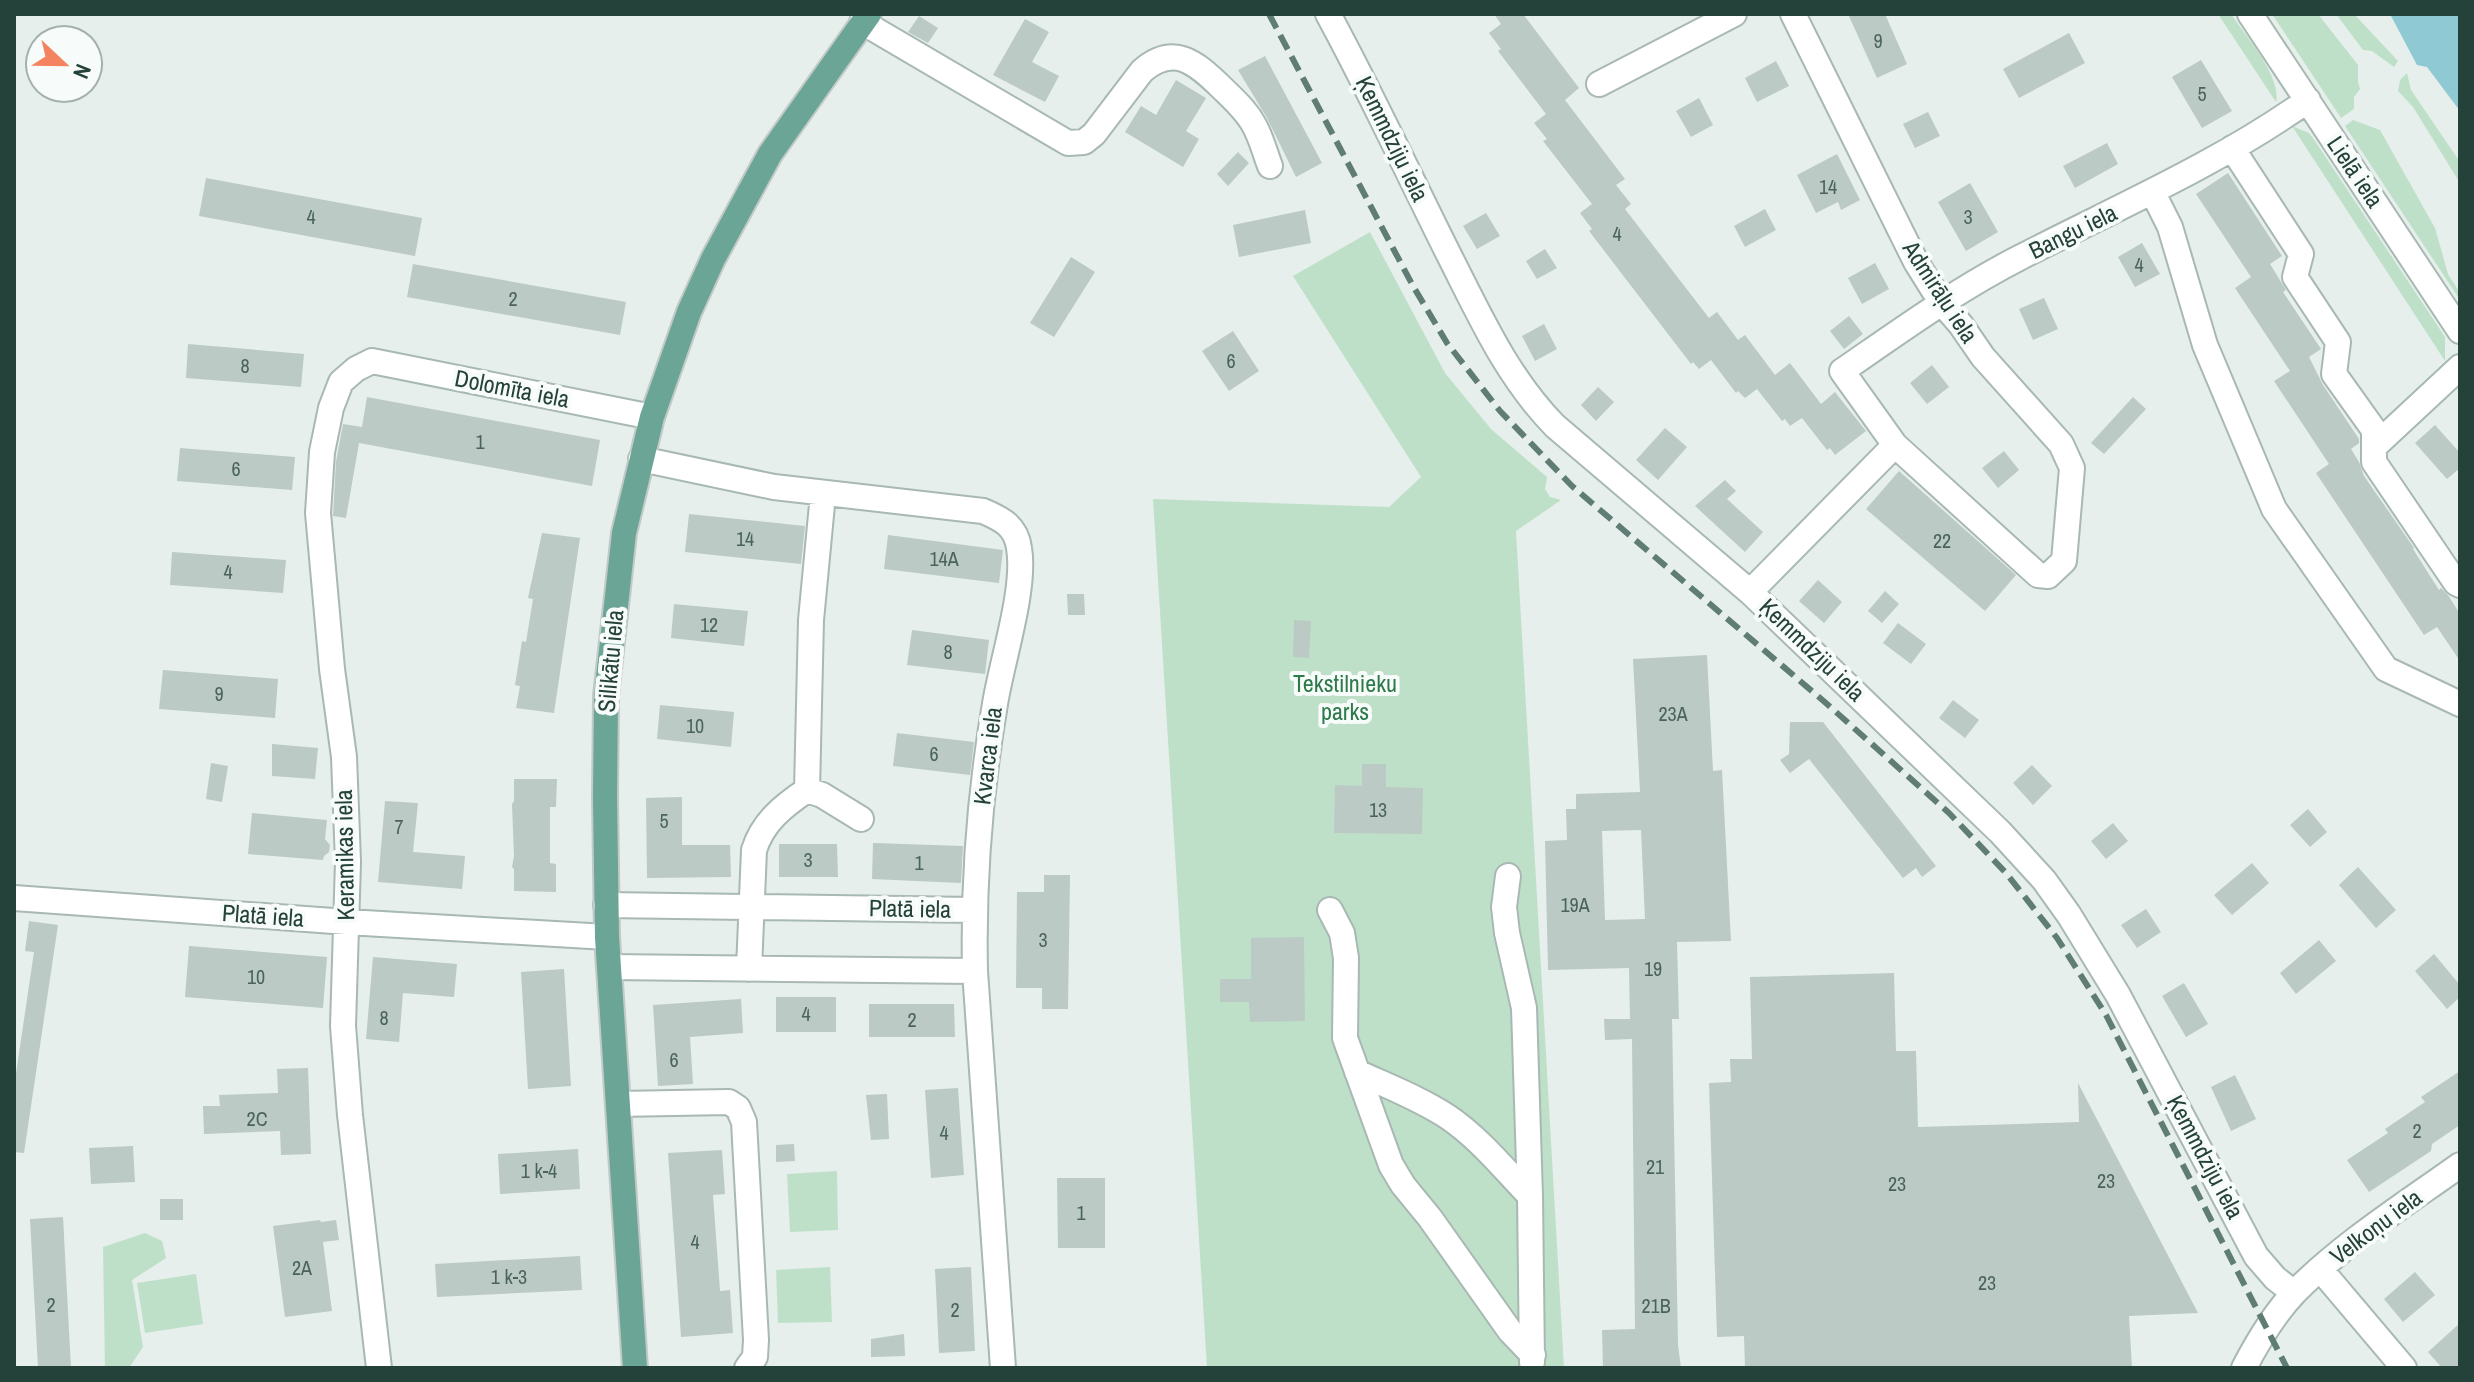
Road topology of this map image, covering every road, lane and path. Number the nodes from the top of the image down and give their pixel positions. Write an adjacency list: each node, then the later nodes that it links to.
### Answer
1 (1328, 14): 21 (street, Ķemmdziju iela)
2 (1734, 14): 6 (street)
3 (1793, 14): 11 (street, Admirāļu iela)
4 (2250, 14): 7 (street, Lielā iela)
5 (865, 18): 9 (street); 15 (main road, Silikātu iela)
6 (1599, 84)
7 (2308, 100): 8 (street, Bangu iela); 12 (street, Lielā iela)
8 (2232, 148): 10 (street, Bangu iela); 17 (street)
9 (1270, 166)
10 (2153, 193): 11 (street, Bangu iela); 22 (street)
11 (1941, 302): 16 (street, Bangu iela); 16 (street, Admirāļu iela)
12 (2460, 331)
13 (372, 361): 15 (street, Dolomīta iela); 31 (street, Keramikas iela)
14 (2460, 367): 17 (street)
15 (652, 417): 18 (main road, Silikātu iela)
16 (1895, 445): 21 (street)
17 (2374, 447): 20 (street)
18 (641, 459): 19 (street, Kvarca iela); 27 (main road, Silikātu iela)
19 (823, 494): 23 (street); 29 (street, Kvarca iela)
20 (2460, 585)
21 (1750, 592): 41 (street, Ķemmdziju iela)
22 (2460, 704)
23 (807, 790): 24 (street); 28 (street)
24 (861, 819)
25 (1508, 876): 39 (street)
26 (14, 898): 31 (street, Platā iela)
27 (606, 905): 28 (street, Platā iela); 32 (main road, Silikātu iela)
28 (751, 907): 29 (street, Platā iela); 34 (street)
29 (974, 910): 35 (street, Kvarca iela)
30 (1330, 910): 36 (street)
31 (347, 922): 32 (street, Platā iela); 43 (street, Keramikas iela)
32 (607, 937): 33 (main road, Silikātu iela)
33 (609, 967): 34 (street); 37 (main road, Silikātu iela)
34 (749, 969): 35 (street)
35 (975, 971): 46 (street, Kvarca iela)
36 (1357, 1072): 39 (street); 42 (street)
37 (618, 1104): 44 (main road, Silikātu iela); 45 (street)
38 (2460, 1165): 40 (street, Velkoņu iela)
39 (1530, 1196): 42 (street)
40 (2321, 1270): 41 (street, Velkoņu iela); 48 (street)
41 (2294, 1293): 47 (street, Velkoņu iela)
42 (1532, 1361)
43 (379, 1368)
44 (635, 1368)
45 (747, 1368)
46 (1003, 1368)
47 (2244, 1368)
48 (2404, 1368)

